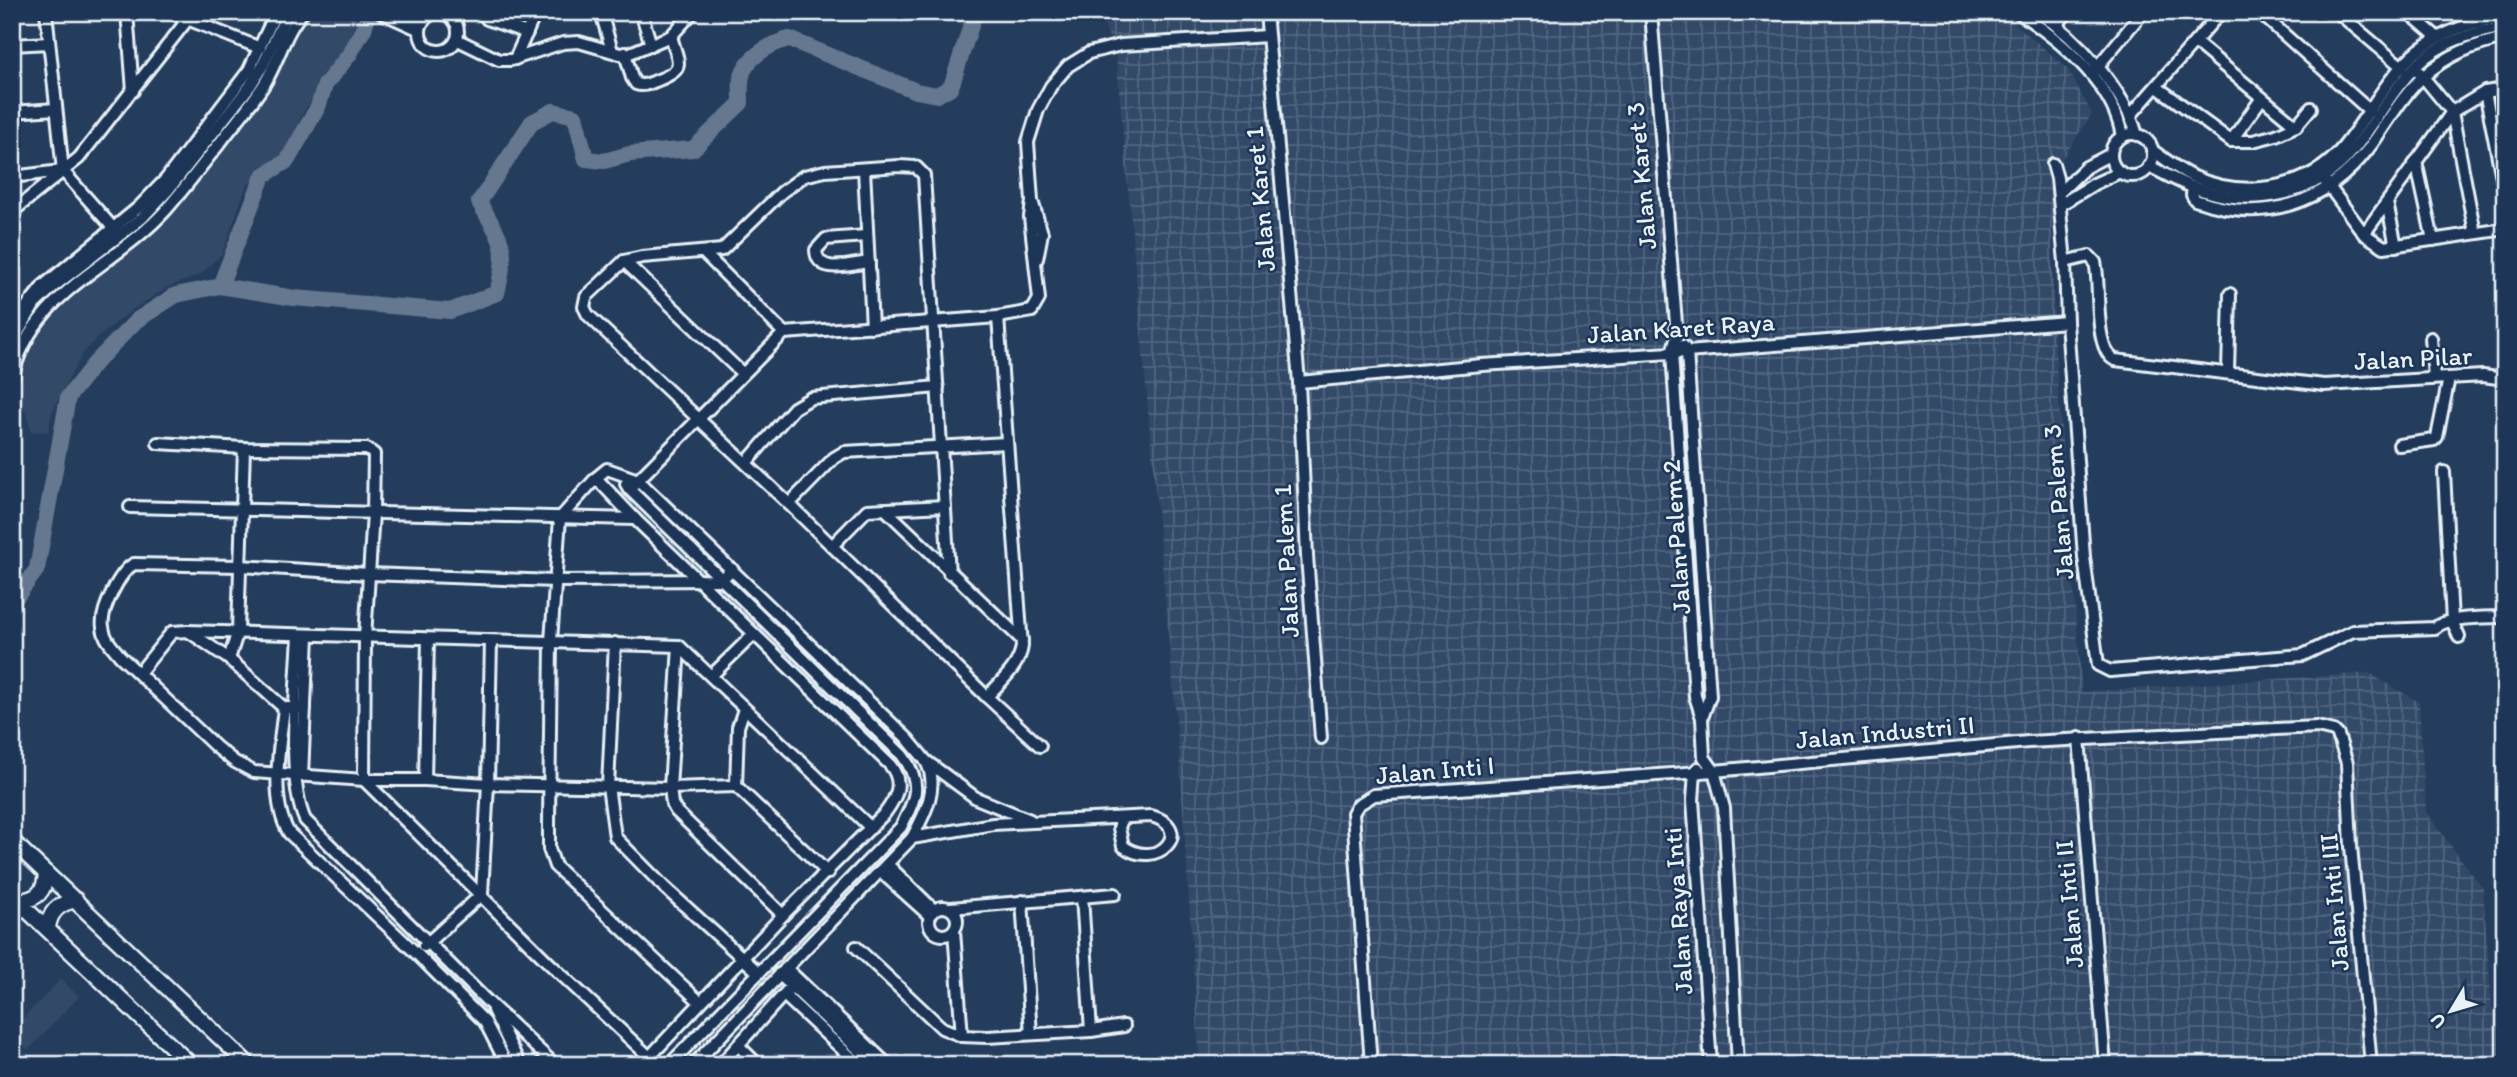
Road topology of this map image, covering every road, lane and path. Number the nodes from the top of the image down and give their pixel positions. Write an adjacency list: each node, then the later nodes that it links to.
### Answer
1 (46, 12): 39 (street)
2 (127, 12): 51 (street)
3 (170, 12): 27 (street)
4 (276, 12): 42 (street)
5 (288, 12): 104 (street)
6 (303, 12): 112 (street)
7 (405, 12): 30 (street)
8 (484, 12): 32 (street)
9 (536, 12): 32 (street)
10 (601, 12): 43 (street)
11 (641, 12): 41 (street)
12 (1266, 12): 34 (street, Jalan Karet 1)
13 (1651, 12): 102 (street, Jalan Karet 3)
14 (2018, 12): 47 (street)
15 (2038, 12): 29 (street)
16 (2067, 12): 29 (street)
17 (2143, 12): 47 (street)
18 (2221, 12): 38 (street)
19 (2259, 12): 56 (street)
20 (2337, 12): 46 (street)
21 (2408, 12): 36 (street)
22 (2477, 12): 28 (street)
23 (448, 13): 30 (street); 37 (street)
24 (383, 14): 30 (street)
25 (688, 15): 33 (street)
26 (2504, 15): 28 (street)
27 (188, 19): 42 (street); 51 (street)
28 (2486, 20): 36 (street)
29 (2057, 25): 47 (street)
30 (421, 26): 37 (street)
31 (2505, 27): 35 (street); 48 (street)
32 (527, 33): 45 (street)
33 (671, 36): 41 (street); 44 (street)
34 (1268, 36): 96 (street); 113 (street, Jalan Karet 1)
35 (2505, 36): 48 (street)
36 (2438, 38): 46 (street)
37 (458, 40): 45 (street)
38 (2196, 42): 49 (street); 53 (street)
39 (50, 43): 40 (street); 54 (street)
40 (12, 45)
41 (651, 46): 44 (street)
42 (260, 48): 80 (street)
43 (612, 51): 44 (street); 45 (street)
44 (625, 53)
45 (515, 59)
46 (2402, 67): 56 (street)
47 (2094, 71): 59 (street); 62 (street)
48 (2419, 72): 58 (street); 75 (street)
49 (2157, 87): 59 (street); 63 (street)
50 (2505, 89): 52 (street)
51 (133, 91): 67 (street)
52 (2485, 92): 58 (street); 76 (street)
53 (2262, 98): 60 (street); 63 (street)
54 (56, 108): 57 (street); 64 (street)
55 (2311, 108): 60 (street)
56 (2370, 111): 75 (street)
57 (12, 112)
58 (2452, 112): 68 (street); 83 (street)
59 (2130, 116): 61 (street)
60 (2296, 127): 63 (street)
61 (2137, 135): 62 (street); 65 (street)
62 (2122, 137): 66 (street)
63 (2231, 141)
64 (61, 147): 67 (street); 72 (street)
65 (2152, 150): 70 (street); 75 (street)
66 (2111, 154): 73 (street); 77 (street)
67 (79, 158): 72 (street)
68 (2416, 161): 78 (street); 85 (street)
69 (2053, 164): 77 (street)
70 (2149, 166): 73 (street); 75 (street)
71 (864, 169): 84 (street); 87 (street); 97 (street)
72 (63, 171): 74 (street); 79 (street); 80 (street)
73 (2120, 172): 77 (street)
74 (12, 177)
75 (2323, 179): 82 (street)
76 (2505, 193)
77 (2059, 199): 92 (street)
78 (2387, 203): 82 (street); 86 (street)
79 (12, 212)
80 (114, 229): 99 (street)
81 (2505, 229): 83 (street)
82 (2364, 233): 86 (street)
83 (2474, 233): 85 (street)
84 (866, 236): 91 (street); 91 (street)
85 (2433, 240): 86 (street)
86 (2396, 246)
87 (722, 250): 88 (street); 93 (street)
88 (703, 252): 89 (street); 93 (street)
89 (642, 257): 90 (street); 94 (street)
90 (624, 261): 94 (street); 115 (street)
91 (869, 262): 100 (street)
92 (2066, 262): 98 (street); 107 (street, Jalan Pilar)
93 (718, 265): 101 (street)
94 (645, 281): 108 (street)
95 (2230, 294): 107 (street)
96 (998, 317): 97 (street); 117 (street)
97 (934, 322): 100 (street); 114 (street)
98 (2067, 322): 105 (street, Jalan Karet Raya); 148 (street, Jalan Palem 3)
99 (12, 325)
100 (872, 327): 101 (street)
101 (784, 333): 108 (street)
102 (1677, 336): 105 (street, Jalan Karet 3); 106 (street, Jalan Karet 3)
103 (2431, 338): 109 (street)
104 (12, 343)
105 (1687, 352): 106 (street, Jalan Karet Raya); 169 (street, Jalan Palem 2)
106 (1672, 353): 113 (street, Jalan Karet Raya); 169 (street, Jalan Palem 2)
107 (2228, 372): 109 (street, Jalan Pilar)
108 (742, 373): 115 (street)
109 (2434, 378): 110 (street, Jalan Pilar)
110 (2449, 378): 111 (street, Jalan Pilar); 118 (street)
111 (2505, 379)
112 (12, 381)
113 (1299, 382): 171 (street, Jalan Palem 1)
114 (938, 387): 119 (street); 121 (street)
115 (700, 419): 121 (street); 124 (street)
116 (158, 443): 120 (street)
117 (1007, 443): 119 (street); 156 (street)
118 (2399, 445)
119 (941, 447): 127 (street); 128 (street)
120 (244, 448): 131 (street); 133 (street)
121 (746, 463): 127 (street)
122 (2444, 472): 148 (street)
123 (622, 475): 124 (street); 125 (street); 126 (street)
124 (643, 476): 126 (street); 139 (street)
125 (596, 478): 134 (street); 135 (street)
126 (629, 489): 143 (street)
127 (789, 504): 137 (street)
128 (945, 506): 130 (street); 140 (street)
129 (130, 507): 131 (street)
130 (905, 507): 132 (street); 136 (street)
131 (242, 508): 133 (street); 138 (street)
132 (885, 509): 136 (street); 137 (street)
133 (373, 513): 134 (street); 141 (street)
134 (559, 518): 135 (street); 144 (street)
135 (635, 519): 142 (street)
136 (902, 526): 140 (street)
137 (832, 546): 166 (street)
138 (240, 566): 141 (street); 150 (street); 164 (street)
139 (732, 569): 143 (street); 145 (street)
140 (949, 573): 156 (street)
141 (369, 575): 144 (street); 153 (street)
142 (698, 580): 143 (street); 144 (street); 151 (street)
143 (721, 580): 146 (street)
144 (555, 581): 158 (street)
145 (763, 600): 146 (street); 160 (street)
146 (753, 610): 162 (street)
147 (2505, 617): 148 (street)
148 (2452, 621): 154 (street)
149 (188, 631): 150 (street); 163 (street); 164 (street)
150 (238, 631): 152 (street); 163 (street)
151 (754, 634): 165 (street); 177 (street)
152 (303, 635): 153 (street); 167 (street)
153 (365, 637): 155 (street); 182 (street)
154 (2459, 637)
155 (428, 639): 157 (street); 183 (street)
156 (1023, 640): 166 (street)
157 (491, 641): 158 (street); 184 (street)
158 (551, 641): 159 (street); 185 (street)
159 (615, 643): 161 (street); 186 (street)
160 (809, 644): 162 (street); 176 (street)
161 (679, 646): 165 (street); 188 (street)
162 (799, 655): 174 (street)
163 (229, 659): 167 (street)
164 (139, 673): 180 (street)
165 (711, 676): 168 (street)
166 (987, 697): 173 (street)
167 (295, 708): 180 (street); 181 (street)
168 (744, 709): 187 (street); 191 (street)
169 (1702, 718): 175 (street, Jalan Palem 2)
170 (2338, 736): 172 (street, Jalan Industri II); 244 (street, Jalan Inti III)
171 (1321, 738)
172 (2079, 738): 178 (street, Jalan Industri II); 243 (street, Jalan Inti II)
173 (1040, 746)
174 (902, 755): 177 (street); 205 (street)
175 (1704, 757): 178 (street); 179 (street, Jalan Raya Inti)
176 (926, 761): 190 (street); 192 (street)
177 (891, 765): 191 (street)
178 (1714, 771): 179 (street, Jalan Industri II); 242 (street, Jalan Raya Inti)
179 (1695, 772): 240 (street, Jalan Inti I); 241 (street, Jalan Raya Inti)
180 (278, 775): 181 (street); 212 (street)
181 (299, 776): 182 (street); 210 (street)
182 (364, 780): 183 (street); 197 (street)
183 (425, 780): 184 (street)
184 (488, 784): 185 (street); 197 (street)
185 (550, 786): 186 (street); 219 (street)
186 (607, 786): 188 (street); 213 (street)
187 (736, 786): 188 (street); 196 (street)
188 (670, 788): 206 (street)
189 (1122, 819): 189 (street); 190 (street)
190 (1033, 821): 192 (street)
191 (871, 828): 196 (street)
192 (912, 838): 194 (street)
193 (12, 841): 195 (street)
194 (883, 868): 204 (street); 207 (street)
195 (46, 873): 200 (street); 201 (street)
196 (828, 873): 206 (street)
197 (482, 894): 210 (street); 227 (street)
198 (1115, 894): 199 (street)
199 (1082, 897): 202 (street); 221 (street)
200 (15, 899): 208 (street)
201 (76, 900): 208 (street); 229 (street)
202 (1022, 901): 203 (street); 223 (street)
203 (950, 908): 204 (street); 209 (street)
204 (932, 913): 209 (street)
205 (816, 914): 207 (street); 215 (street)
206 (783, 915): 213 (street)
207 (828, 925): 214 (street)
208 (48, 929): 228 (street)
209 (954, 930): 224 (street)
210 (428, 942): 212 (street); 218 (street)
211 (856, 947): 224 (street)
212 (417, 954): 230 (street)
213 (742, 958): 215 (street); 219 (street)
214 (783, 971): 216 (street); 234 (street)
215 (759, 973): 226 (street)
216 (795, 982): 217 (street); 222 (street)
217 (784, 995): 225 (street); 237 (street)
218 (488, 1002): 231 (street); 232 (street)
219 (700, 1002): 227 (street)
220 (1124, 1026): 221 (street)
221 (1091, 1031): 223 (street)
222 (847, 1032): 238 (street); 239 (street)
223 (1031, 1034): 224 (street)
224 (962, 1036)
225 (738, 1045): 235 (street); 236 (street)
226 (680, 1054): 233 (street); 234 (street)
227 (650, 1062)
228 (191, 1065)
229 (248, 1065)
230 (507, 1065)
231 (520, 1065)
232 (555, 1065)
233 (669, 1065)
234 (692, 1065)
235 (720, 1065)
236 (758, 1065)
237 (859, 1065)
238 (875, 1065)
239 (888, 1065)
240 (1371, 1065)
241 (1711, 1065)
242 (1738, 1065)
243 (2105, 1065)
244 (2371, 1065)

